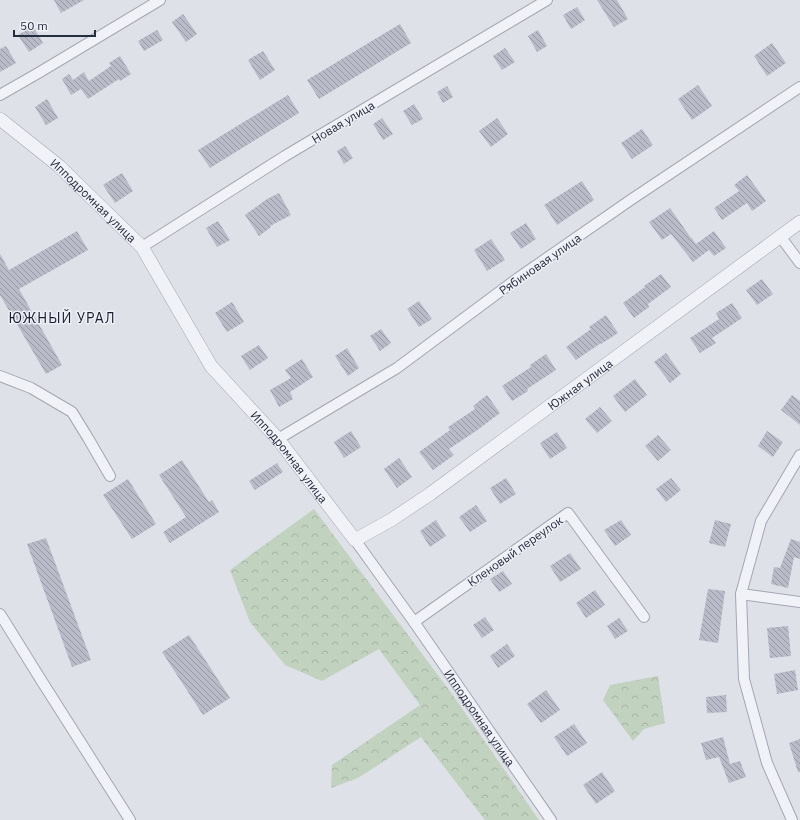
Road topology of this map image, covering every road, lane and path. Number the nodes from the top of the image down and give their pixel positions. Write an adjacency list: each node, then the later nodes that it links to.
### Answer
1 (160, 0): 4 (street)
2 (547, 0): 8 (street, Новая улица)
3 (800, 87): 11 (street, Рябиновая улица)
4 (0, 95)
5 (0, 119): 8 (street, Ипподромная улица)
6 (800, 222): 7 (street, Южная улица)
7 (780, 236): 9 (street); 14 (street, Южная улица)
8 (142, 247): 11 (street, Ипподромная улица)
9 (800, 263)
10 (0, 376): 13 (street)
11 (278, 439): 14 (street, Ипподромная улица)
12 (800, 455): 15 (street)
13 (110, 476)
14 (355, 540): 19 (street, Ипподромная улица)
15 (741, 594): 16 (street); 22 (street)
16 (800, 602)
17 (0, 614): 20 (street)
18 (644, 617): 19 (street, Кленовый переулок)
19 (414, 622): 21 (street, Ипподромная улица)
20 (130, 820)
21 (551, 820)
22 (792, 820)

